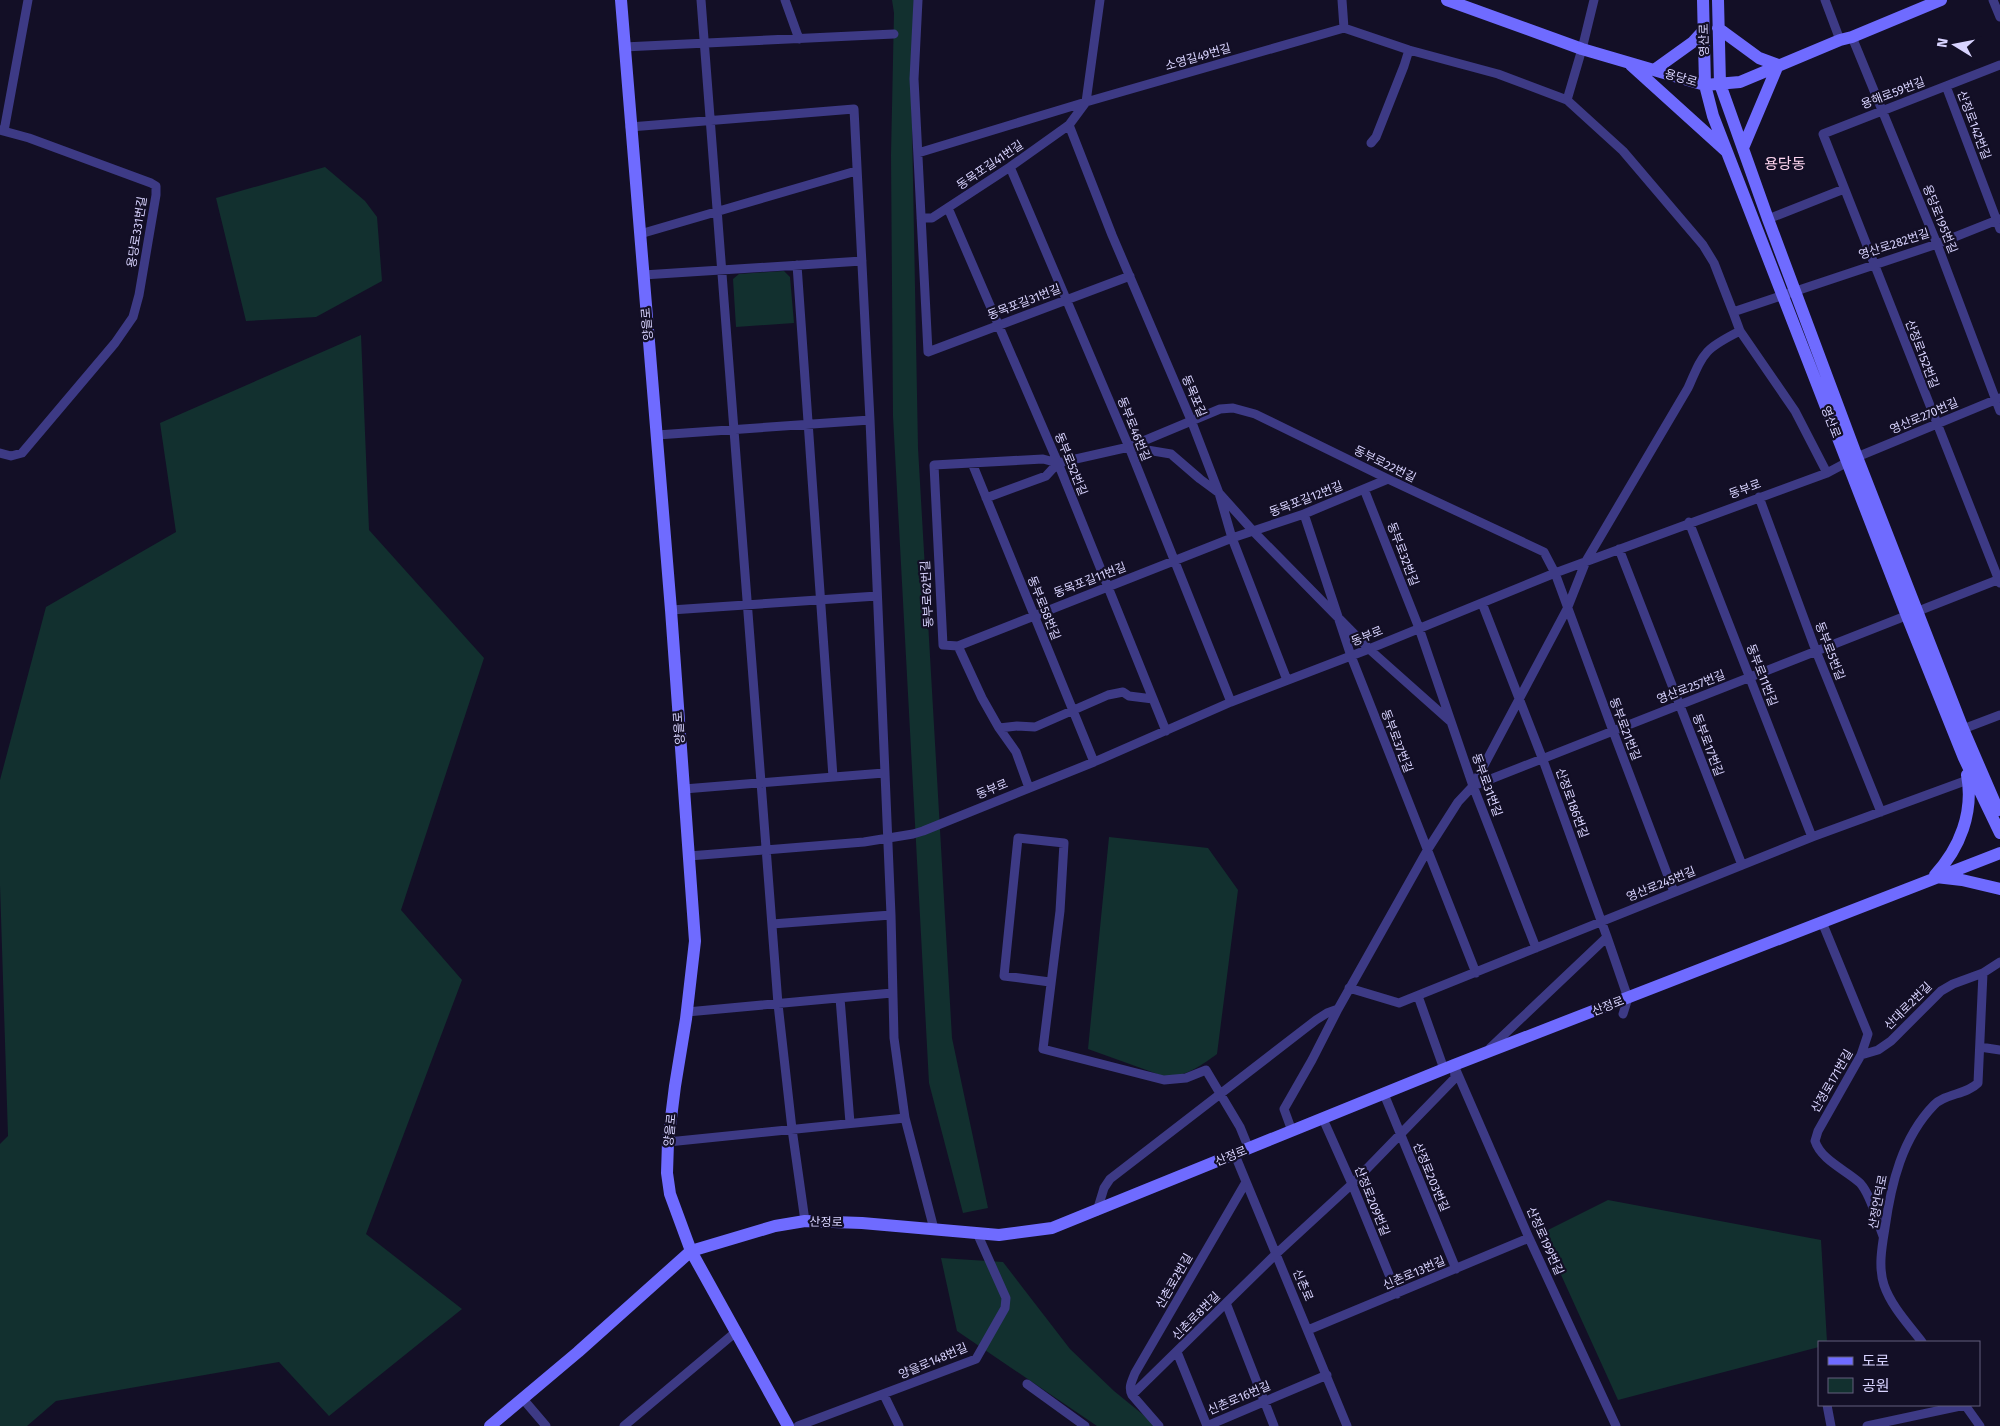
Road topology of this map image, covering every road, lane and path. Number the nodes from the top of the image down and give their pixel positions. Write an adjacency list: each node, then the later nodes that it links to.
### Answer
1 (28, 0): 39 (street, 용당로331번길)
2 (621, 0): 23 (street, 양을로)
3 (701, 0): 22 (street)
4 (785, 0): 21 (street)
5 (918, 0): 44 (street)
6 (1100, 0): 34 (street)
7 (1342, 0): 16 (street)
8 (1447, 0): 24 (street, 용당로)
9 (1594, 0): 24 (street)
10 (1704, 0): 18 (street, 영산로)
11 (1718, 0): 17 (street, 영산로)
12 (1825, 0): 20 (street, 용당로195번길)
13 (1941, 0): 20 (street, 용당로)
14 (1993, 0): 15 (street)
15 (2000, 17)
16 (1344, 28): 25 (street); 34 (street, 소영길49번길)
17 (1718, 28): 27 (street); 30 (street, 영산로)
18 (1704, 30): 29 (street); 31 (street, 영산로)
19 (894, 34): 21 (street)
20 (1846, 38): 27 (street, 용당로); 35 (street, 용당로195번길)
21 (799, 39): 22 (street)
22 (705, 43): 23 (street); 36 (street)
23 (624, 47): 38 (street, 양을로)
24 (1582, 49): 26 (street, 용당로); 33 (street)
25 (1409, 50): 33 (street); 41 (street)
26 (1627, 62): 29 (street, 용당로); 43 (street)
27 (1778, 65): 30 (street, 용당로); 42 (street)
28 (2000, 65): 32 (street, 용해로59번길)
29 (1654, 70): 31 (street, 용당로)
30 (1720, 84): 31 (street, 용당로); 42 (street, 영산로)
31 (1705, 85): 43 (street, 영산로)
32 (1946, 86): 35 (street, 용해로59번길); 52 (street, 산정로142번길)
33 (1566, 100): 64 (street)
34 (1086, 102): 37 (street); 44 (street, 소영길49번길)
35 (1883, 111): 40 (street, 용해로59번길); 54 (street, 용당로195번길)
36 (710, 120): 38 (street); 46 (street); 49 (street)
37 (1069, 125): 45 (street, 동목포길41번길); 60 (street, 동목포길)
38 (630, 127): 53 (street, 양을로)
39 (2, 131): 76 (street, 용당로331번길)
40 (1823, 134): 47 (street, 산정로152번길)
41 (1371, 144)
42 (1743, 148): 51 (street, 영산로)
43 (1727, 152): 62 (street, 영산로)
44 (918, 153): 50 (street)
45 (1010, 167): 48 (street, 동목포길41번길); 63 (street, 동부로46번길)
46 (856, 171): 49 (street); 55 (street)
47 (1844, 189): 51 (street); 56 (street, 산정로152번길)
48 (948, 208): 50 (street, 동목포길41번길); 65 (street, 동부로52번길)
49 (718, 211): 53 (street); 58 (street)
50 (921, 218): 65 (street, 동목포길31번길)
51 (1768, 219): 61 (street, 영산로)
52 (1999, 223): 54 (street, 영산로282번길)
53 (640, 234): 59 (street, 양을로)
54 (1937, 244): 56 (street, 영산로282번길); 67 (street, 용당로195번길)
55 (862, 261): 57 (street); 69 (street)
56 (1874, 264): 61 (street, 영산로282번길); 71 (street, 산정로152번길)
57 (797, 265): 58 (street); 72 (street)
58 (722, 270): 59 (street); 73 (street)
59 (644, 275): 74 (street, 양을로)
60 (1130, 276): 63 (street, 동목포길31번길); 70 (street, 동목포길)
61 (1796, 291): 62 (street, 영산로282번길); 77 (street, 영산로)
62 (1782, 296): 64 (street, 영산로282번길); 77 (street, 영산로)
63 (1067, 299): 65 (street, 동목포길31번길); 75 (street, 동부로46번길)
64 (1733, 312): 66 (street)
65 (999, 324): 79 (street, 동부로52번길)
66 (1740, 331): 80 (street); 92 (street)
67 (1998, 399): 68 (street, 용당로195번길); 71 (street, 영산로270번길)
68 (2000, 411)
69 (870, 420): 72 (street); 96 (street)
70 (1190, 420): 75 (street, 동부로22번길); 81 (street, 동부로22번길); 83 (street, 동목포길)
71 (1936, 424): 77 (street, 영산로270번길); 94 (street, 산정로152번길)
72 (808, 425): 73 (street); 97 (street)
73 (734, 430): 74 (street); 99 (street)
74 (656, 434): 101 (street, 양을로)
75 (1129, 447): 79 (street); 83 (street); 91 (street, 동부로46번길)
76 (0, 452)
77 (1852, 460): 80 (street, 동부로); 103 (street, 영산로)
78 (972, 463): 79 (street); 85 (street, 동부로58번길); 106 (street, 동부로62번길)
79 (1058, 463): 85 (street); 95 (street, 동부로52번길)
80 (1827, 473): 84 (street, 동부로)
81 (1388, 480): 82 (street, 동목포길12번길); 93 (street, 동부로22번길)
82 (1364, 489): 86 (street, 동목포길12번길); 105 (street, 동부로32번길)
83 (1219, 493): 88 (street); 89 (street, 동목포길)
84 (1759, 496): 87 (street, 동부로); 108 (street, 동부로5번길)
85 (986, 498): 104 (street, 동부로58번길)
86 (1304, 514): 88 (street, 동목포길12번길); 102 (street, 동부로37번길)
87 (1689, 522): 90 (street, 동부로); 110 (street, 동부로11번길)
88 (1254, 532): 89 (street, 동목포길12번길); 102 (street)
89 (1232, 538): 91 (street, 동목포길11번길); 111 (street, 동목포길)
90 (1619, 549): 92 (street, 동부로); 115 (street, 동부로17번길)
91 (1174, 561): 95 (street, 동목포길11번길); 114 (street, 동부로46번길)
92 (1586, 561): 93 (street, 동부로); 100 (street)
93 (1555, 573): 98 (street, 동부로); 100 (street, 동부로21번길)
94 (2000, 581): 103 (street, 영산로257번길)
95 (1108, 586): 104 (street, 동목포길11번길); 113 (street, 동부로52번길)
96 (877, 596): 97 (street); 125 (street)
97 (820, 600): 99 (street); 126 (street)
98 (1482, 602): 105 (street, 동부로); 112 (street, 산정로186번길)
99 (748, 606): 101 (street); 128 (street)
100 (1568, 609): 112 (street); 122 (street, 동부로21번길)
101 (671, 610): 130 (street, 양을로)
102 (1336, 614): 107 (street); 109 (street, 동부로37번길)
103 (1912, 614): 108 (street, 영산로257번길); 120 (street, 영산로); 127 (street, 영산로)
104 (1034, 616): 106 (street, 동목포길11번길); 116 (street, 동부로58번길)
105 (1419, 628): 107 (street, 동부로); 118 (street, 동부로31번길)
106 (958, 646): 119 (street)
107 (1369, 649): 109 (street, 동부로); 118 (street)
108 (1816, 651): 110 (street, 영산로257번길); 132 (street, 동부로5번길)
109 (1351, 656): 111 (street, 동부로); 137 (street, 동부로37번길)
110 (1750, 677): 115 (street, 영산로257번길); 135 (street, 동부로11번길)
111 (1287, 680): 114 (street, 동부로)
112 (1520, 698): 123 (street, 산정로186번길); 129 (street)
113 (1153, 699): 116 (street); 121 (street, 동부로52번길)
114 (1231, 702): 121 (street, 동부로)
115 (1679, 705): 122 (street, 영산로257번길); 141 (street, 동부로17번길)
116 (1074, 711): 119 (street); 124 (street, 동부로58번길)
117 (2000, 715): 120 (street)
118 (1452, 722): 129 (street, 동부로31번길)
119 (999, 728): 131 (street)
120 (1963, 729): 127 (street, 영산로)
121 (1166, 730): 124 (street, 동부로)
122 (1613, 731): 123 (street, 영산로257번길); 144 (street, 동부로21번길)
123 (1543, 760): 129 (street, 영산로257번길); 146 (street, 산정로186번길)
124 (1094, 762): 131 (street, 동부로)
125 (884, 774): 126 (street); 136 (street)
126 (833, 777): 128 (street)
127 (1975, 777): 132 (street, 영산로245번길); 133 (street, 영산로); 134 (street, 영산로); 142 (street)
128 (761, 783): 130 (street); 138 (street)
129 (1473, 786): 137 (street); 150 (street, 동부로31번길)
130 (684, 788): 140 (street, 양을로)
131 (1029, 788): 136 (street, 동부로)
132 (1880, 812): 135 (street, 영산로245번길)
133 (2000, 815)
134 (2000, 833)
135 (1812, 837): 141 (street, 영산로245번길)
136 (887, 839): 138 (street, 동부로); 145 (street)
137 (1428, 849): 153 (street, 동부로37번길); 155 (street)
138 (767, 851): 140 (street, 동부로); 148 (street)
139 (2000, 852): 142 (street, 산정로)
140 (689, 856): 162 (street, 양을로)
141 (1742, 865): 144 (street, 영산로245번길)
142 (1934, 877): 143 (street); 147 (street, 산정로)
143 (2000, 889)
144 (1674, 892): 146 (street, 영산로245번길)
145 (891, 914): 148 (street); 156 (street)
146 (1602, 921): 149 (street, 산정로186번길); 150 (street, 영산로245번길)
147 (1822, 922): 159 (street, 산정로); 167 (street, 산정로171번길)
148 (772, 924): 160 (street)
149 (1607, 937): 159 (street, 산정로186번길); 166 (street)
150 (1536, 948): 153 (street, 영산로245번길)
151 (2000, 962): 152 (street, 산대로2번길)
152 (1983, 972): 164 (street, 산정언덕로); 167 (street, 산대로2번길)
153 (1476, 973): 157 (street, 영산로245번길)
154 (1050, 982): 154 (street); 169 (street)
155 (1349, 988): 157 (street, 영산로245번길); 161 (street)
156 (892, 993): 158 (street); 171 (street)
157 (1418, 996): 168 (street, 산정로199번길)
158 (840, 998): 160 (street); 173 (street)
159 (1628, 998): 163 (street); 166 (street, 산정로)
160 (778, 1004): 162 (street); 174 (street)
161 (1338, 1009): 169 (street); 175 (street)
162 (687, 1012): 177 (street, 양을로)
163 (1623, 1014)
164 (1980, 1047): 165 (street); 186 (street, 산정언덕로)
165 (2000, 1050)
166 (1484, 1054): 168 (street, 산정로)
167 (1861, 1055): 186 (street, 산정로171번길)
168 (1449, 1067): 170 (street, 산정로); 176 (street, 신촌로8번길); 187 (street, 산정로199번길)
169 (1220, 1094): 178 (street); 182 (street)
170 (1384, 1094): 172 (street, 산정로); 176 (street, 산정로203번길)
171 (905, 1118): 173 (street); 184 (street)
172 (1323, 1119): 175 (street, 산정로); 181 (street, 산정로209번길)
173 (850, 1123): 174 (street)
174 (792, 1129): 177 (street); 183 (street)
175 (1292, 1131): 178 (street, 산정로)
176 (1400, 1135): 181 (street, 신촌로8번길); 190 (street, 산정로203번길)
177 (668, 1142): 188 (street, 양을로)
178 (1248, 1149): 179 (street, 산정로)
179 (1235, 1155): 180 (street, 신촌로); 182 (street, 산정로)
180 (1246, 1182): 189 (street, 신촌로); 200 (street, 신촌로2번길)
181 (1352, 1184): 189 (street, 신촌로8번길); 191 (street, 산정로209번길)
182 (1097, 1211): 185 (street, 산정로)
183 (805, 1222): 184 (street, 산정로); 188 (street, 산정로)
184 (934, 1229): 185 (street, 산정로)
185 (977, 1233): 199 (street, 양을로148번길)
186 (1883, 1236): 195 (street, 산정언덕로)
187 (1529, 1238): 190 (street, 신촌로13번길); 216 (street, 산정로199번길)
188 (691, 1250): 193 (street, 양을로); 201 (street, 산정로)
189 (1276, 1254): 192 (street, 신촌로8번길); 194 (street, 신촌로)
190 (1456, 1269): 191 (street, 신촌로13번길)
191 (1396, 1294): 194 (street, 신촌로13번길)
192 (1226, 1303): 196 (street, 신촌로8번길); 202 (street)
193 (737, 1330): 208 (street); 209 (street, 양을로)
194 (1308, 1330): 197 (street, 신촌로)
195 (1921, 1341)
196 (1177, 1352): 200 (street, 신촌로8번길); 202 (street, 신촌로16번길)
197 (1327, 1375): 202 (street, 신촌로16번길); 215 (street, 신촌로)
198 (1027, 1384): 212 (street)
199 (884, 1394): 210 (street, 양을로148번길); 211 (street)
200 (1132, 1395): 213 (street)
201 (522, 1399): 206 (street, 산정로); 207 (street)
202 (1264, 1401): 214 (street)
203 (1827, 1406): 217 (street)
204 (1960, 1406): 218 (street)
205 (1966, 1406): 219 (street)
206 (490, 1426)
207 (546, 1426)
208 (624, 1426)
209 (788, 1426)
210 (798, 1426)
211 (899, 1426)
212 (1085, 1426)
213 (1159, 1426)
214 (1274, 1426)
215 (1347, 1426)
216 (1616, 1426)
217 (1831, 1426)
218 (1867, 1426)
219 (1980, 1426)

